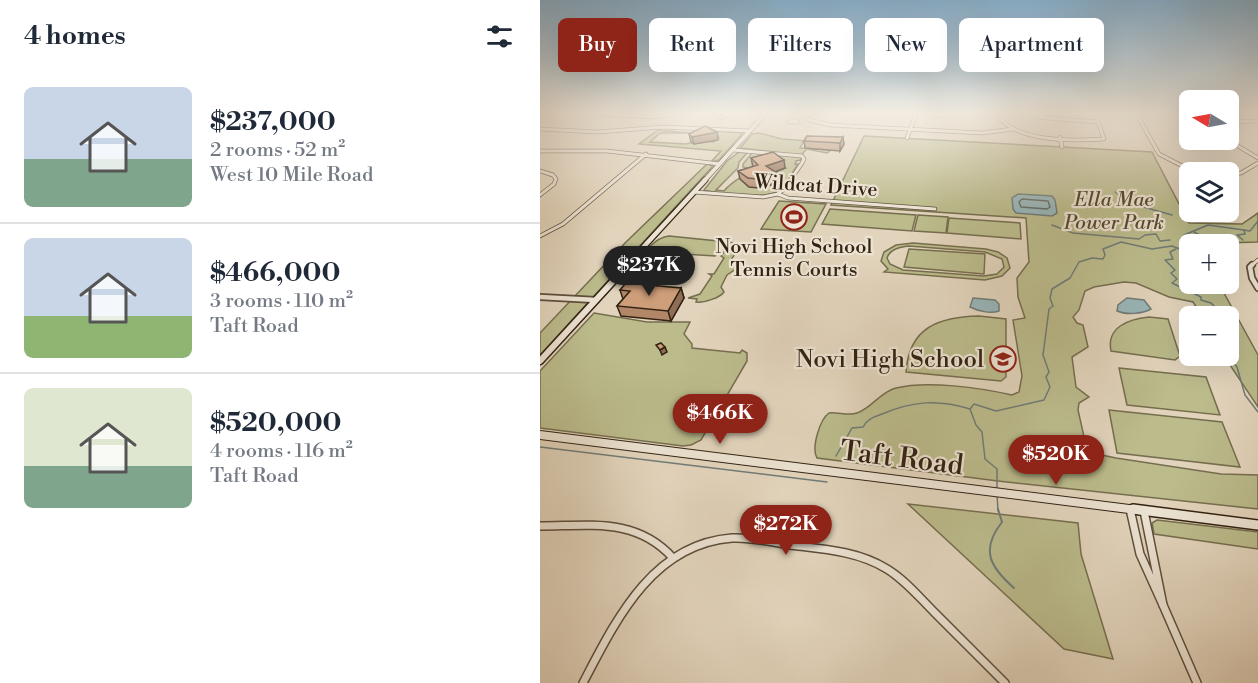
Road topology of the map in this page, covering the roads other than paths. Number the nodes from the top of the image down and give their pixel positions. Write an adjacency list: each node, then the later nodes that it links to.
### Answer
1 (738, 145): 4 (main road)
2 (1153, 145): 10 (street)
3 (1239, 147): 7 (street)
4 (733, 150): 9 (main road); 14 (street)
5 (540, 151): 6 (street)
6 (646, 154): 9 (street); 17 (street)
7 (1258, 158)
8 (1258, 163): 12 (street)
9 (720, 164): 13 (main road)
10 (1179, 165)
11 (540, 171): 15 (street)
12 (1239, 173)
13 (694, 192): 14 (street, Wildcat Drive); 21 (main road)
14 (778, 194): 16 (street, Wildcat Drive)
15 (540, 195)
16 (935, 208)
17 (540, 236)
18 (1258, 260): 19 (street)
19 (1258, 288)
20 (540, 297): 21 (street)
21 (596, 300): 22 (main road)
22 (540, 361)
23 (540, 435): 24 (main road, Taft Road)
24 (1130, 509): 25 (main road, Taft Road); 29 (street)
25 (1144, 511): 26 (main road, Taft Road); 29 (street)
26 (1258, 525)
27 (540, 526): 28 (street)
28 (673, 558): 30 (street); 31 (street)
29 (1163, 604): 32 (street)
30 (583, 683)
31 (1005, 683)
32 (1197, 683)

